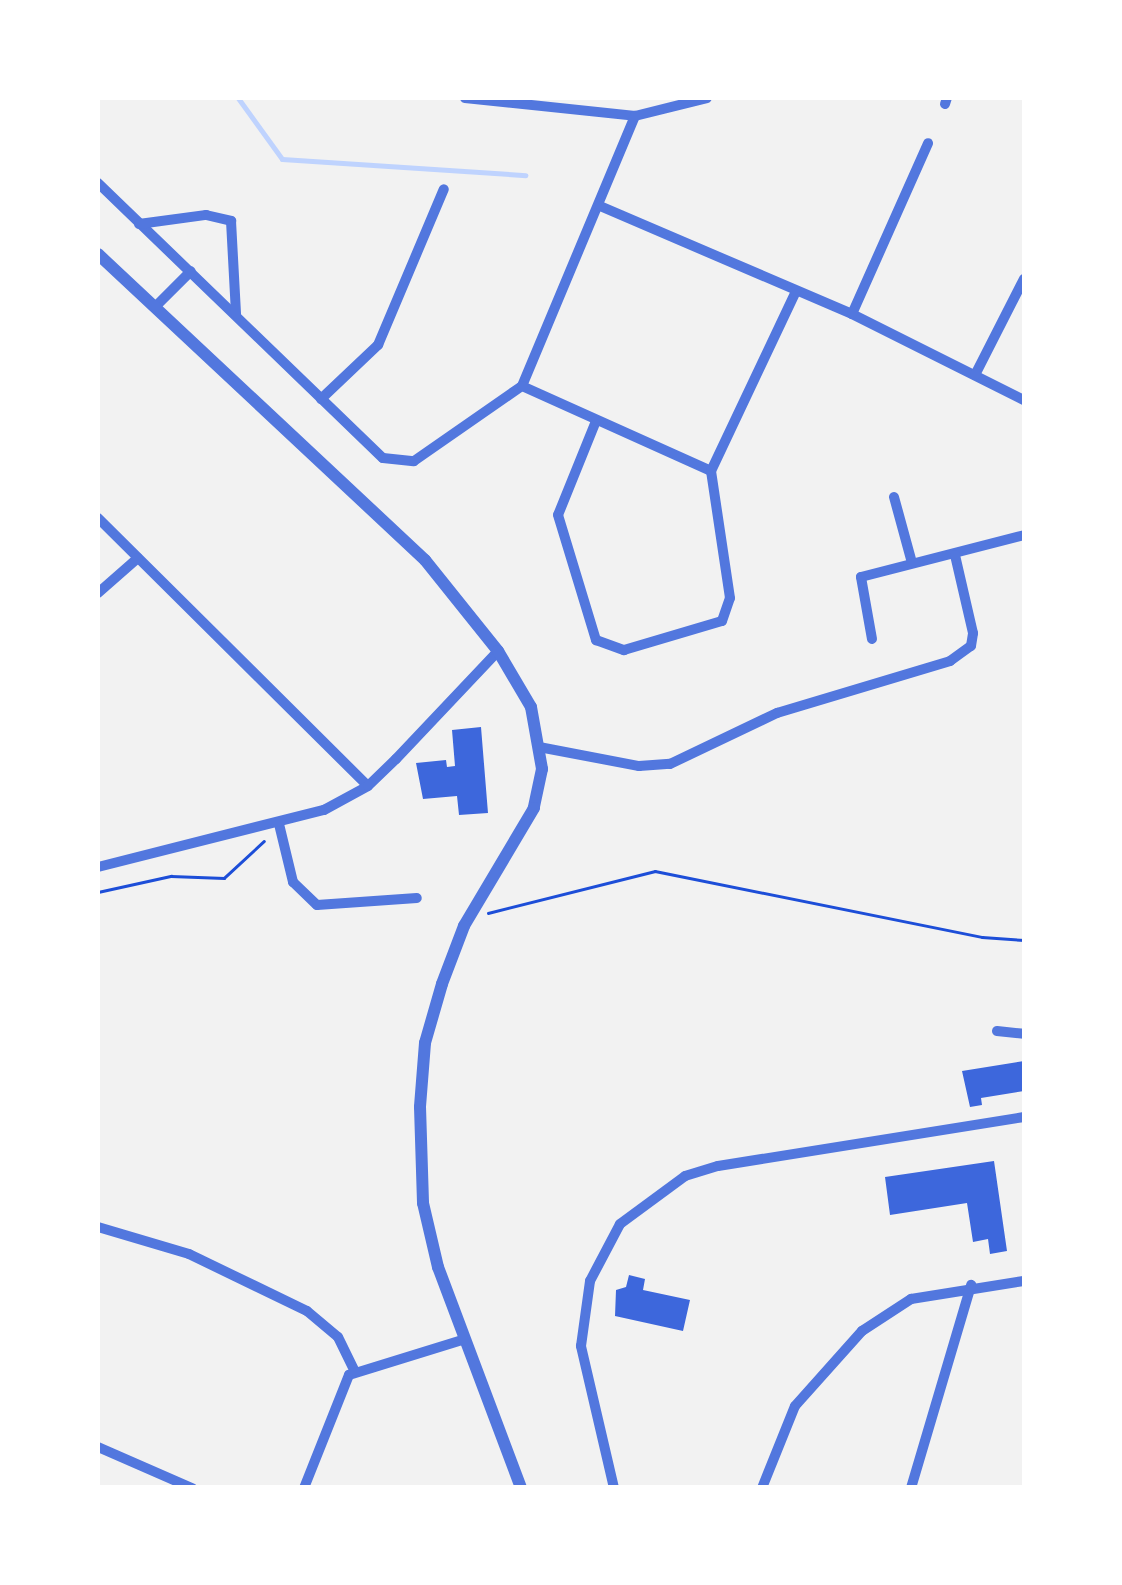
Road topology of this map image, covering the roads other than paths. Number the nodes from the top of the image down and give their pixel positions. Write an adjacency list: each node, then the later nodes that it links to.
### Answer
1 (466, 98): 3 (street)
2 (707, 98): 3 (street)
3 (636, 116): 7 (street)
4 (928, 143): 15 (street)
5 (98, 184): 8 (street)
6 (444, 189): 18 (street)
7 (600, 206): 12 (street); 17 (street)
8 (139, 224): 10 (street); 14 (street)
9 (98, 254): 13 (street)
10 (191, 271): 13 (street); 14 (street)
11 (1024, 279): 16 (street)
12 (796, 291): 15 (street); 21 (street)
13 (156, 306): 30 (street)
14 (236, 314): 18 (street)
15 (852, 314): 16 (street)
16 (975, 375): 19 (street)
17 (522, 386): 18 (street); 20 (street)
18 (321, 398)
19 (1024, 400)
20 (596, 421): 21 (street); 21 (street)
21 (711, 471)
22 (894, 497): 27 (street)
23 (98, 518): 26 (street)
24 (1024, 535): 25 (street)
25 (955, 555): 27 (street); 31 (street)
26 (138, 558): 28 (street); 32 (street)
27 (912, 562): 29 (street)
28 (98, 592)
29 (872, 639)
30 (498, 651): 31 (street); 32 (street)
31 (540, 746): 42 (street)
32 (368, 786): 33 (street)
33 (278, 824): 34 (street); 35 (street)
34 (98, 867)
35 (417, 898)
36 (997, 1031): 37 (street)
37 (1024, 1034)
38 (1024, 1117): 48 (street)
39 (98, 1227): 43 (street)
40 (1024, 1281): 41 (street)
41 (971, 1285): 49 (street); 50 (street)
42 (466, 1339): 43 (street); 47 (street)
43 (354, 1370): 46 (street)
44 (98, 1447): 45 (street)
45 (192, 1488)
46 (304, 1488)
47 (522, 1488)
48 (614, 1488)
49 (762, 1488)
50 (910, 1488)

